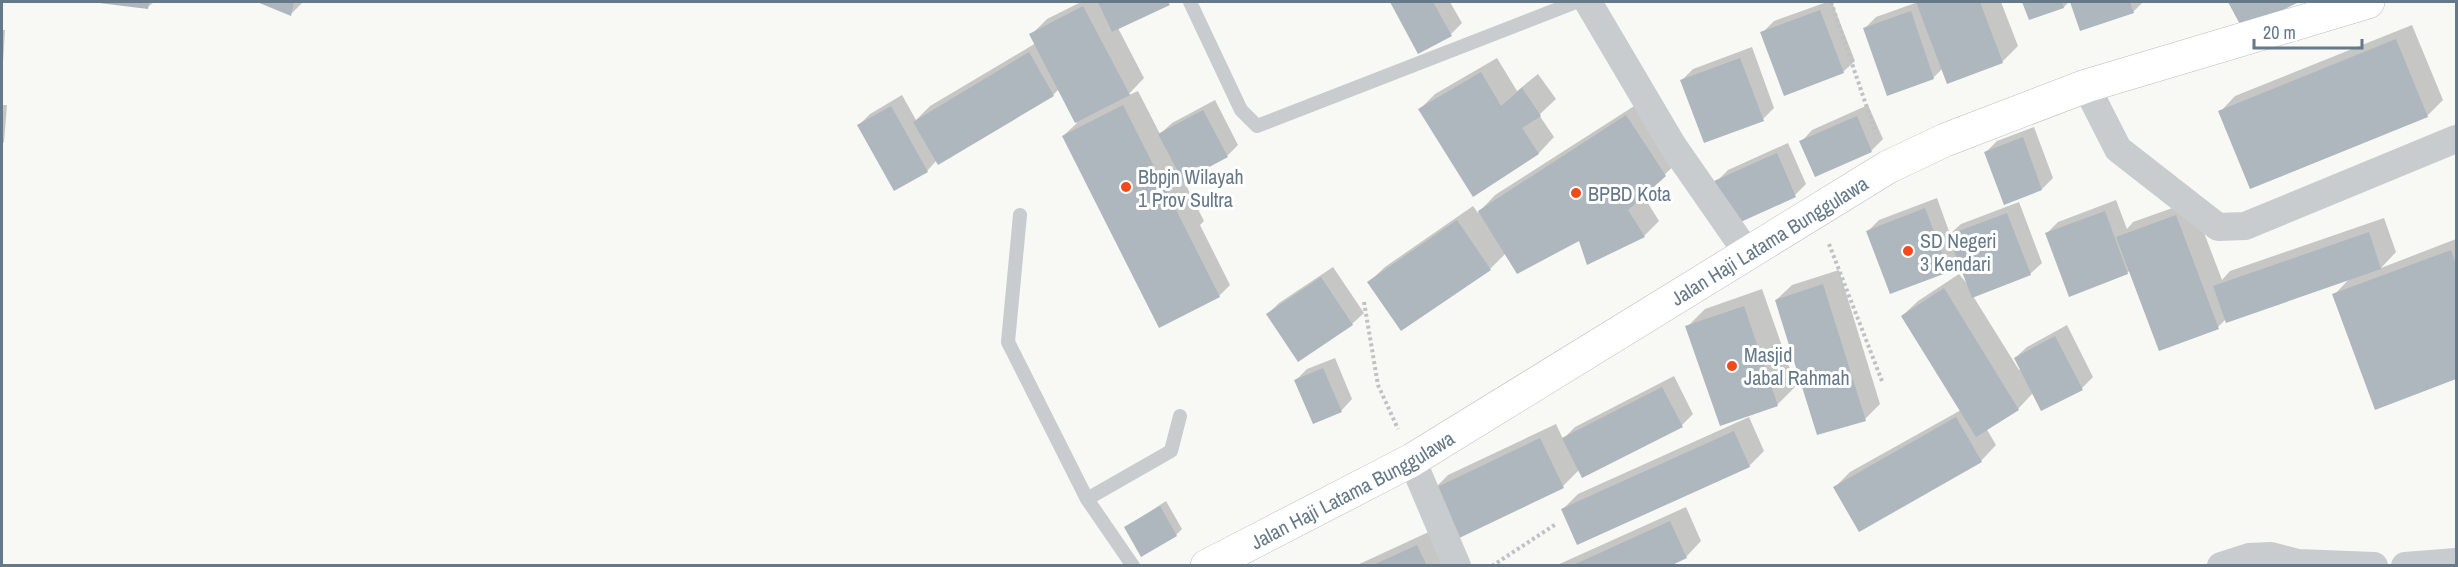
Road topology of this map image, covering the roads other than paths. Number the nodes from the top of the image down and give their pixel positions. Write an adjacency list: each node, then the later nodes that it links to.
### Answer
1 (1191, 2): 2 (lane)
2 (1576, 2)
3 (1588, 2): 8 (street)
4 (2368, 2): 5 (main road, Jalan Haji Latama Bunggulawa)
5 (2086, 86): 6 (street); 8 (main road, Jalan Haji Latama Bunggulawa)
6 (2457, 139)
7 (1020, 215): 11 (lane)
8 (1748, 254): 10 (main road, Jalan Haji Latama Bunggulawa)
9 (1179, 416): 11 (lane)
10 (1412, 460): 13 (main road, Jalan Haji Latama Bunggulawa); 15 (street)
11 (1087, 499): 14 (lane)
12 (2457, 562): 18 (street)
13 (1215, 563)
14 (1133, 566)
15 (1457, 566)
16 (2221, 566): 17 (street)
17 (2374, 566)
18 (2405, 566)

